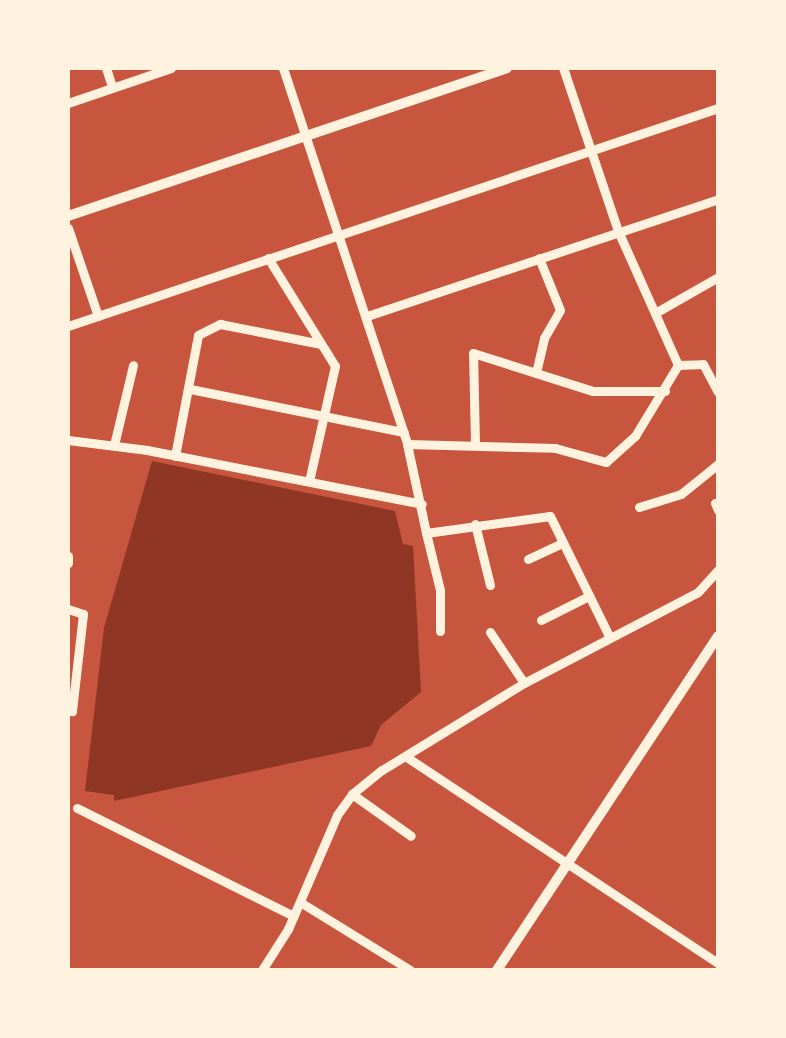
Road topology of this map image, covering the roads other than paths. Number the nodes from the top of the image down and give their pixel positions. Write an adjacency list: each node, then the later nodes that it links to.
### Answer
1 (106, 68): 6 (street)
2 (171, 68): 6 (street)
3 (284, 68): 9 (street)
4 (508, 68): 9 (street)
5 (563, 68): 10 (street)
6 (112, 88): 7 (street)
7 (68, 103)
8 (718, 108): 10 (street)
9 (306, 134): 12 (street); 15 (street)
10 (589, 151): 14 (street); 15 (street)
11 (718, 200): 14 (street)
12 (68, 216)
13 (68, 228): 20 (street)
14 (618, 231): 17 (street); 19 (street)
15 (341, 234): 16 (street); 21 (street)
16 (268, 258): 20 (street); 23 (street)
17 (539, 258): 21 (street); 26 (street)
18 (718, 277): 19 (street)
19 (655, 313): 25 (street)
20 (98, 316): 22 (street)
21 (367, 316): 31 (street)
22 (68, 326)
23 (321, 344): 27 (street); 30 (street)
24 (132, 365): 35 (street)
25 (678, 365): 28 (street); 29 (street)
26 (536, 373): 28 (street); 34 (street)
27 (190, 389): 30 (street); 36 (street)
28 (664, 392): 34 (street)
29 (718, 392)
30 (324, 416): 31 (street); 38 (street)
31 (404, 432): 33 (street)
32 (68, 440): 35 (street)
33 (408, 444): 34 (street); 39 (street)
34 (475, 444)
35 (114, 446): 36 (street)
36 (176, 456): 38 (street)
37 (718, 464): 40 (street)
38 (309, 482): 39 (street)
39 (422, 504): 42 (street)
40 (640, 507)
41 (475, 524): 42 (street); 43 (street); 46 (street)
42 (426, 533): 50 (street)
43 (562, 543): 44 (street); 47 (street)
44 (528, 559)
45 (718, 570): 52 (street)
46 (490, 585)
47 (589, 596): 49 (street); 52 (street)
48 (68, 609): 55 (street)
49 (541, 620)
50 (440, 631)
51 (490, 632): 54 (street)
52 (608, 636): 54 (street)
53 (718, 636): 60 (street)
54 (524, 684): 56 (street)
55 (68, 710)
56 (408, 758): 57 (street); 60 (street)
57 (352, 794): 59 (street); 61 (street)
58 (77, 808): 62 (street)
59 (411, 836)
60 (566, 865): 63 (street); 66 (street)
61 (300, 902): 62 (street); 65 (street)
62 (294, 916): 64 (street)
63 (718, 964)
64 (262, 970)
65 (410, 970)
66 (497, 970)

